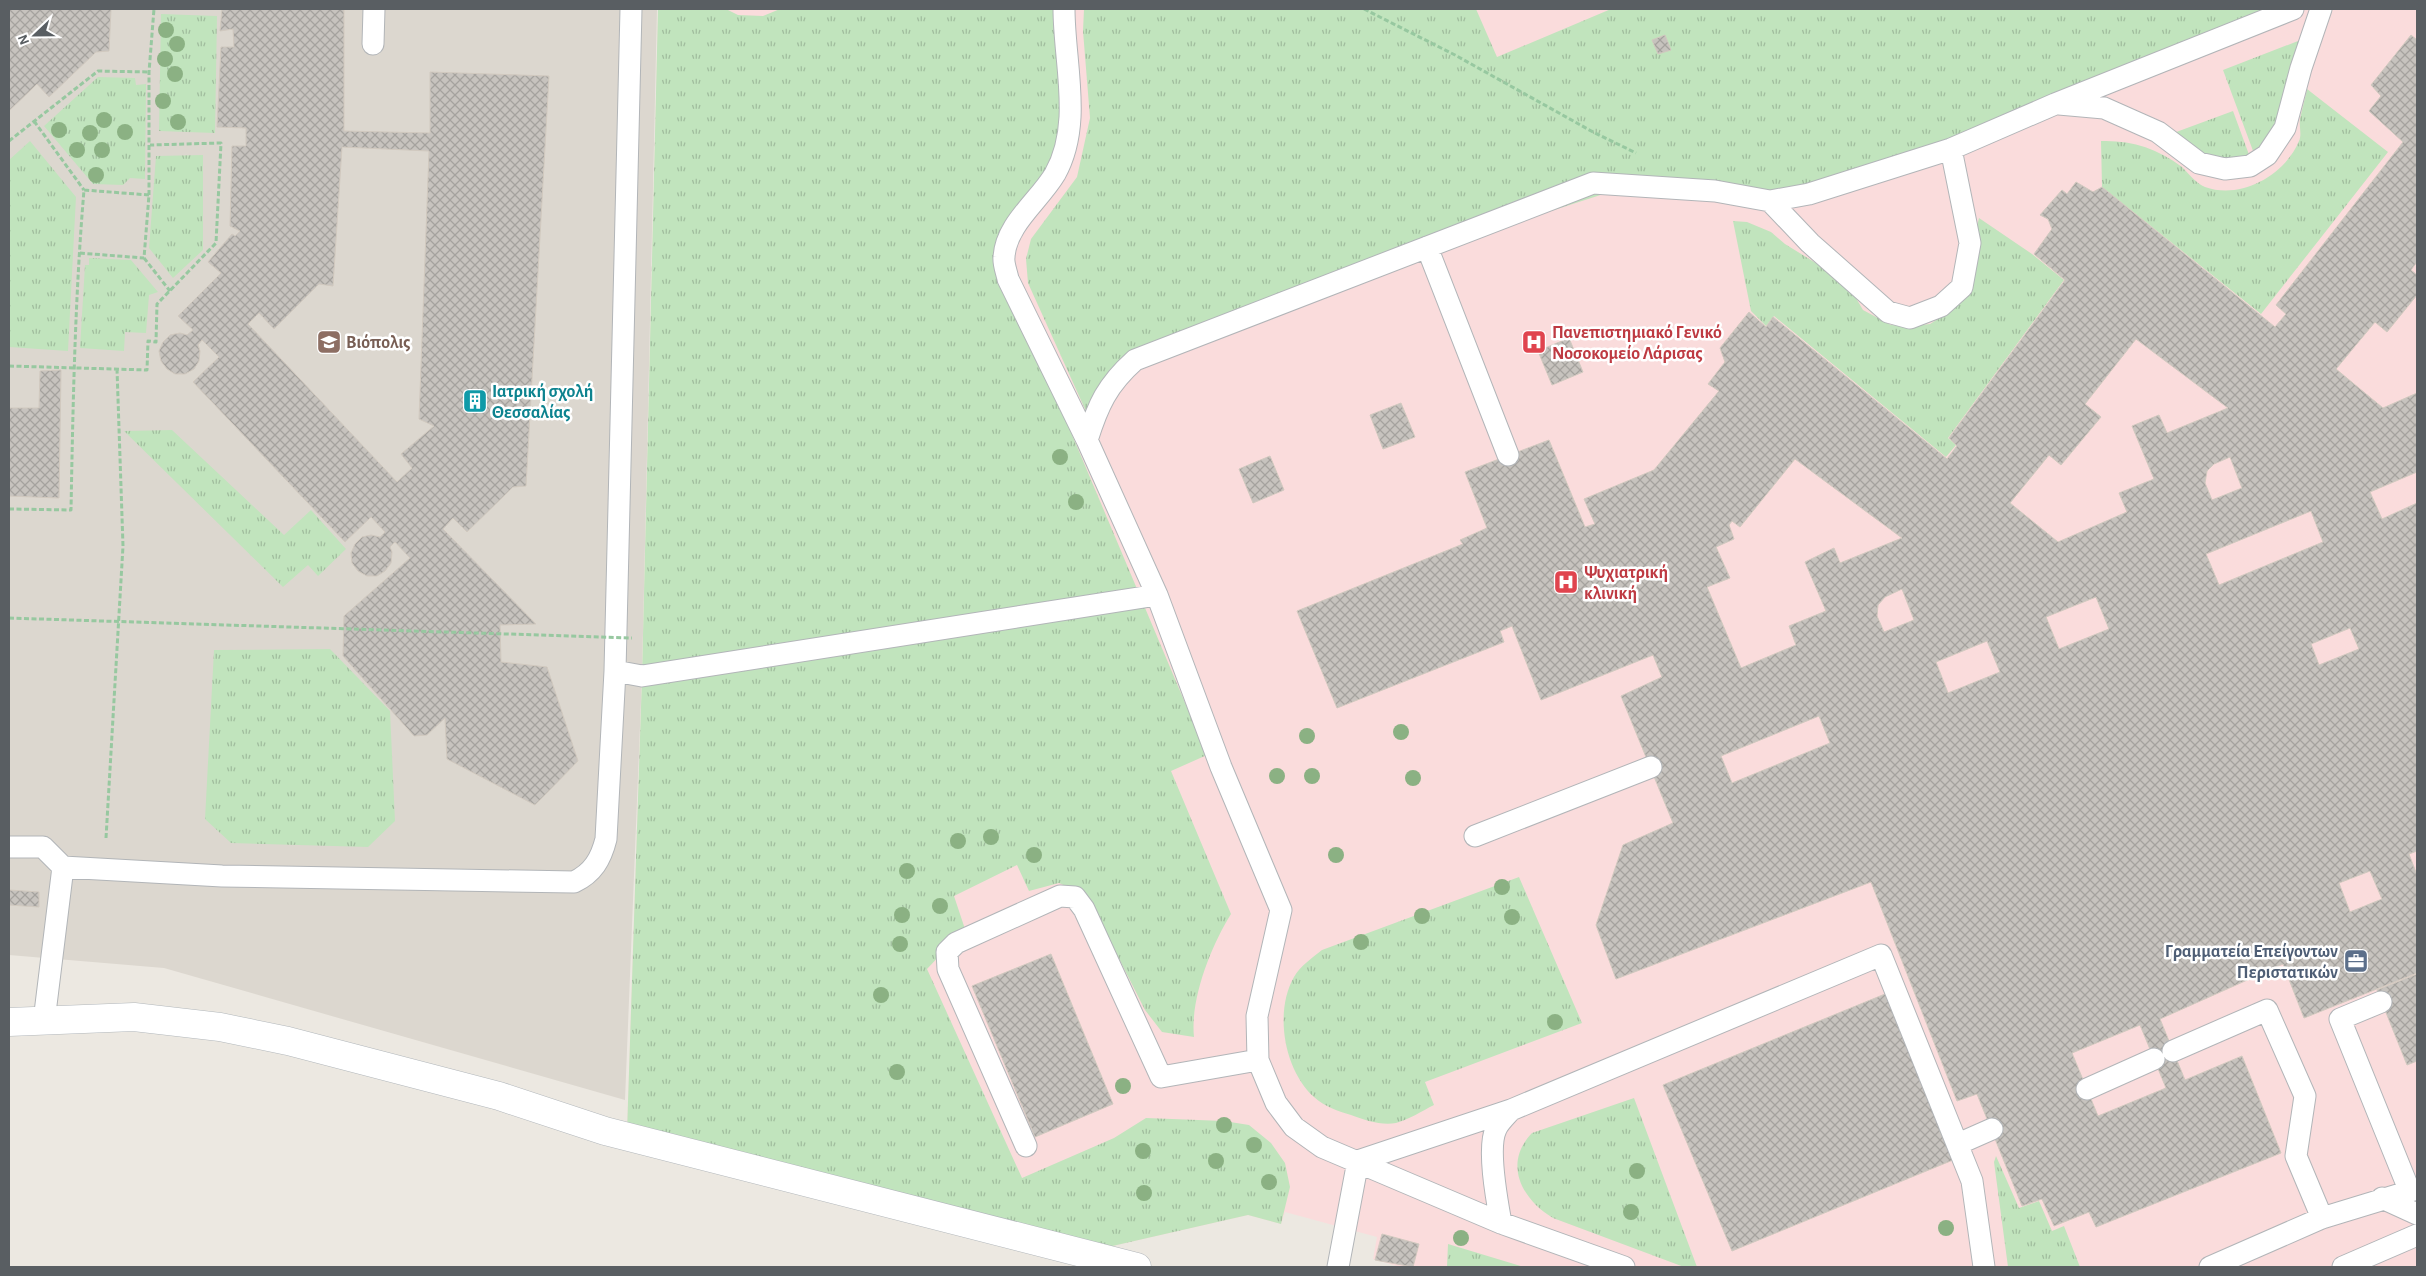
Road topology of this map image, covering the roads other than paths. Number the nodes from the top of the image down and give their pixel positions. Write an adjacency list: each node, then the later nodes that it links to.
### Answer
1 (374, 9): 6 (lane)
2 (630, 9): 14 (lane)
3 (1064, 9): 11 (lane)
4 (2293, 9): 7 (lane)
5 (2321, 9): 7 (lane)
6 (373, 44)
7 (2056, 104): 8 (lane)
8 (1951, 149): 9 (lane); 9 (lane)
9 (1770, 201): 10 (lane)
10 (1428, 247): 11 (lane); 12 (lane)
11 (1087, 440): 13 (lane)
12 (1508, 454)
13 (1157, 596): 14 (lane); 22 (lane)
14 (615, 671): 18 (lane)
15 (1651, 767): 16 (lane)
16 (1475, 836)
17 (9, 847): 18 (lane)
18 (63, 866): 20 (lane)
19 (2381, 1002): 29 (lane)
20 (44, 1021): 21 (street); 35 (street)
21 (9, 1022)
22 (1258, 1060): 27 (lane); 28 (lane)
23 (2087, 1089): 32 (lane)
24 (1511, 1110): 26 (lane); 28 (lane); 33 (lane)
25 (1992, 1129): 26 (lane)
26 (1958, 1144): 38 (lane)
27 (1026, 1146)
28 (1358, 1161): 33 (lane); 36 (lane)
29 (2415, 1191): 30 (lane)
30 (2382, 1198): 31 (lane); 32 (lane)
31 (2417, 1214)
32 (2322, 1218): 39 (lane)
33 (1501, 1223): 37 (lane)
34 (2417, 1236): 40 (lane)
35 (1137, 1267)
36 (1338, 1267)
37 (1624, 1267)
38 (1984, 1267)
39 (2210, 1267)
40 (2343, 1267)

